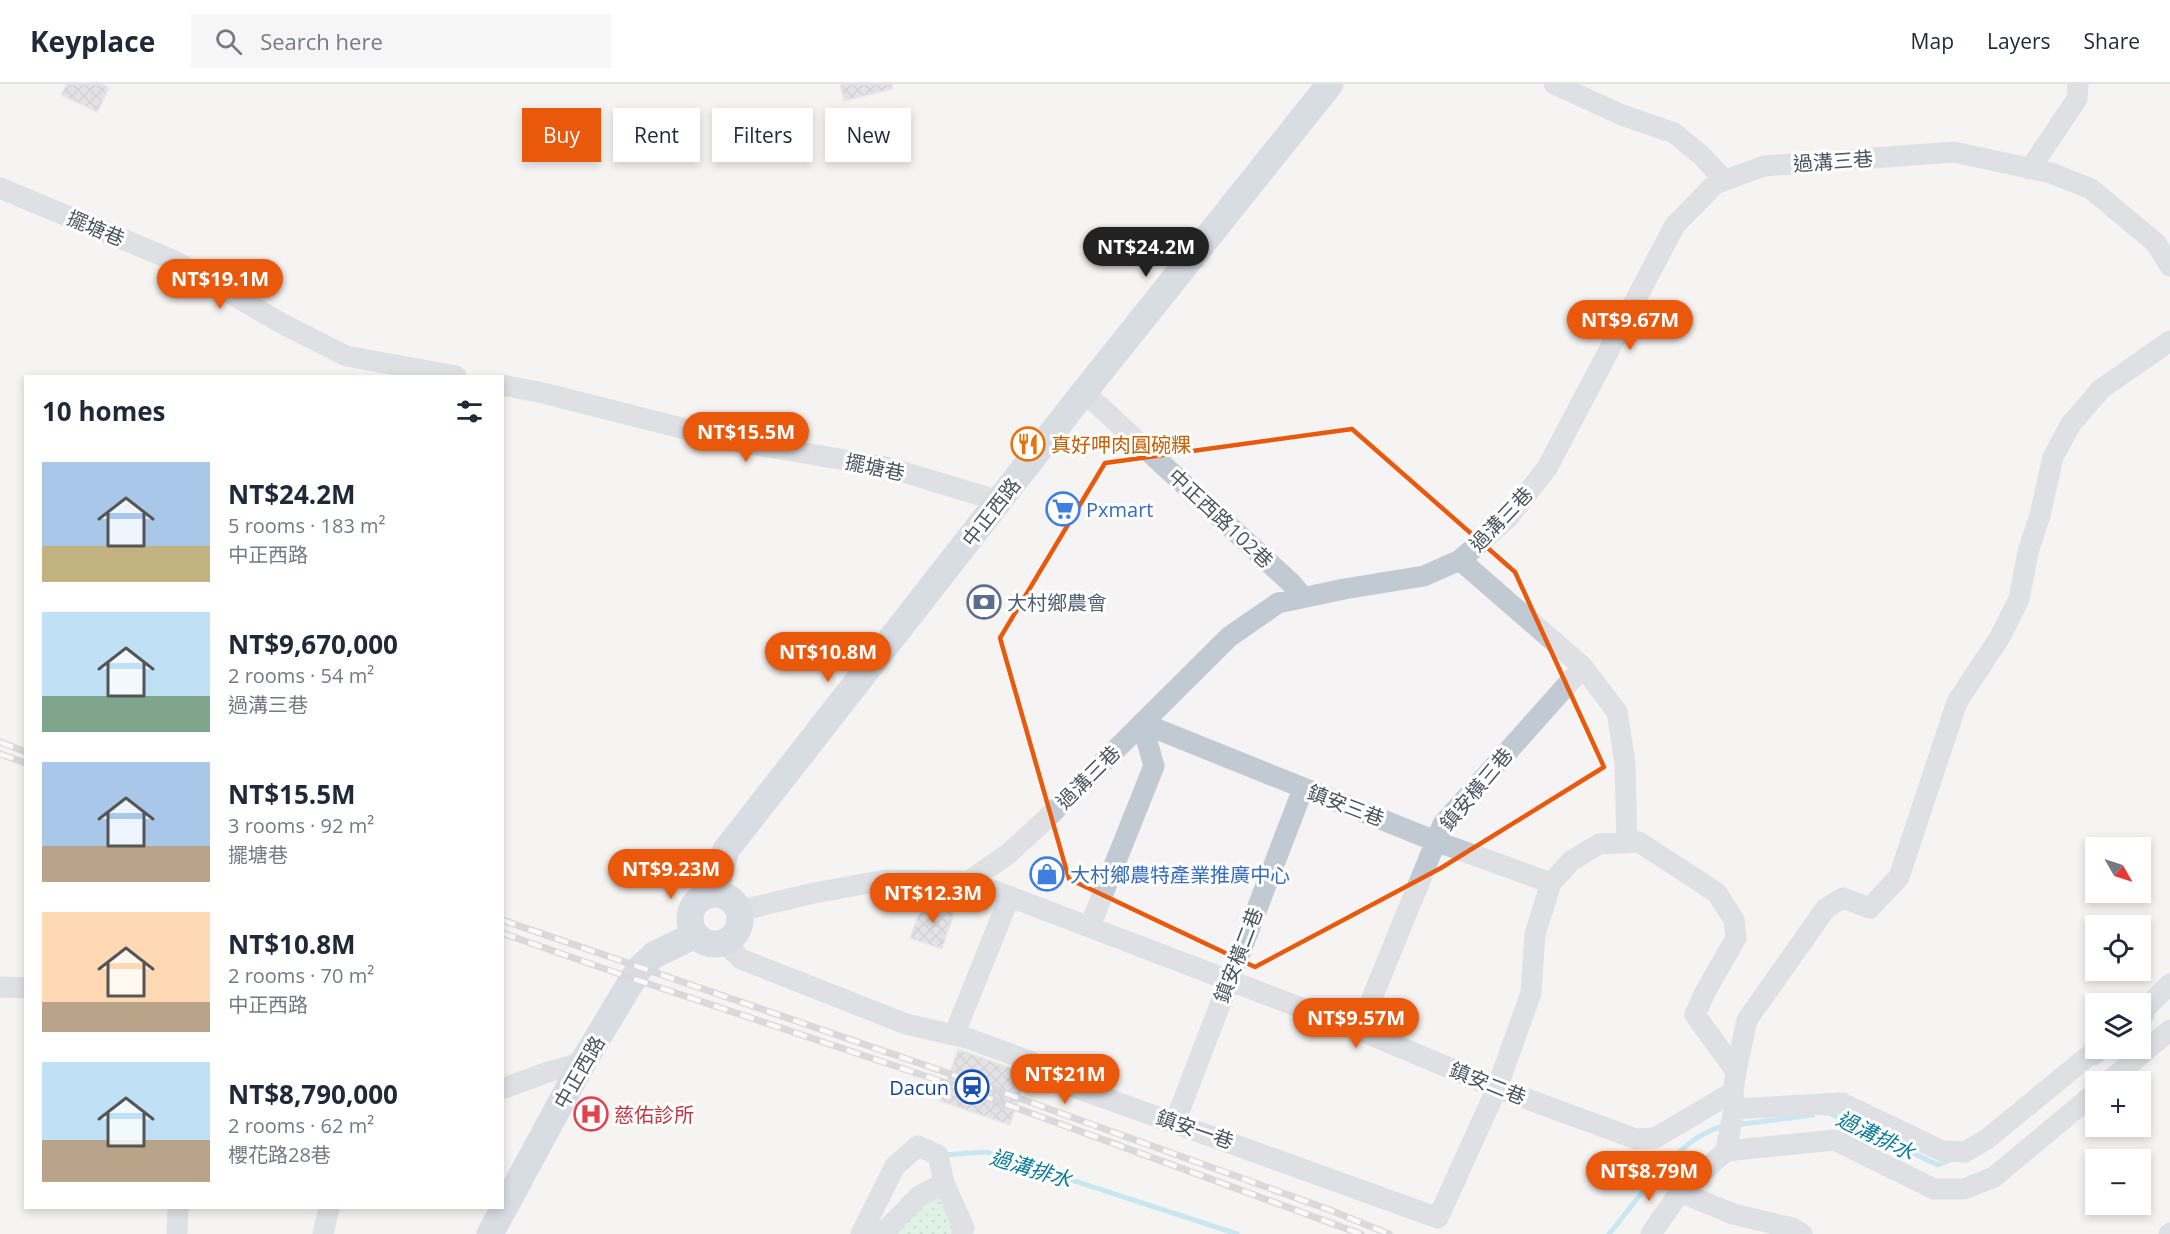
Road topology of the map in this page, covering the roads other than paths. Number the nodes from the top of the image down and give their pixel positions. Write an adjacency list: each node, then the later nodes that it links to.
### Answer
1 (1330, 84): 11 (main road, 中正西路)
2 (1554, 84): 5 (street)
3 (2078, 84): 4 (street)
4 (2030, 169): 5 (street, 過溝三巷); 7 (street, 過溝三巷)
5 (1724, 180): 13 (street, 過溝三巷)
6 (0, 188): 9 (street, 擺塘巷)
7 (2170, 266)
8 (2170, 341): 41 (street)
9 (450, 375)
10 (504, 385): 12 (street, 擺塘巷)
11 (1084, 392): 12 (main road, 中正西路); 14 (street, 中正西路102巷)
12 (999, 501): 22 (main road, 中正西路)
13 (1460, 560): 14 (street, 過溝三巷); 15 (street)
14 (1303, 597): 16 (street, 過溝三巷)
15 (1583, 667): 18 (street, 鎮安橫三巷); 19 (street)
16 (1142, 723): 17 (street, 鎮安三巷); 20 (street, 過溝三巷); 25 (street)
17 (1303, 789): 18 (street, 鎮安三巷); 28 (street, 鎮安橫二巷)
18 (1435, 841): 21 (street, 鎮安三巷); 33 (street, 鎮安橫三巷)
19 (1627, 843): 21 (street); 41 (street)
20 (969, 881): 23 (street, 鎮安二巷); 24 (street)
21 (1551, 882): 40 (street)
22 (714, 894): 24 (main road); 26 (main road)
23 (1010, 896): 25 (street, 鎮安二巷); 35 (street)
24 (738, 911): 27 (main road)
25 (1090, 926): 28 (street, 鎮安二巷)
26 (696, 935): 27 (main road); 37 (main road, 中正西路)
27 (724, 942): 35 (street, 鎮安一巷)
28 (1229, 980): 33 (street, 鎮安二巷); 43 (street, 鎮安橫二巷)
29 (2170, 984): 32 (street)
30 (0, 987): 31 (street)
31 (24, 988)
32 (2151, 1003)
33 (1359, 1030): 40 (street, 鎮安二巷)
34 (2170, 1030): 38 (street)
35 (954, 1035): 43 (street, 鎮安一巷)
36 (2085, 1059): 41 (street)
37 (583, 1062): 39 (street); 47 (main road, 中正西路)
38 (2121, 1071)
39 (504, 1088)
40 (1497, 1088): 41 (street, 鎮安二巷); 43 (street, 鎮安一巷)
41 (1735, 1091): 44 (street)
42 (2085, 1101): 44 (street)
43 (1175, 1122)
44 (1726, 1151): 46 (street)
45 (944, 1183): 54 (street); 55 (street); 56 (street)
46 (1680, 1192): 57 (street); 58 (street)
47 (504, 1208)
48 (178, 1209): 51 (street)
49 (329, 1209): 52 (street)
50 (504, 1209): 53 (main road, 中正西路)
51 (177, 1234)
52 (323, 1234)
53 (490, 1234)
54 (861, 1234)
55 (882, 1234)
56 (962, 1234)
57 (1651, 1234)
58 (1802, 1234)

